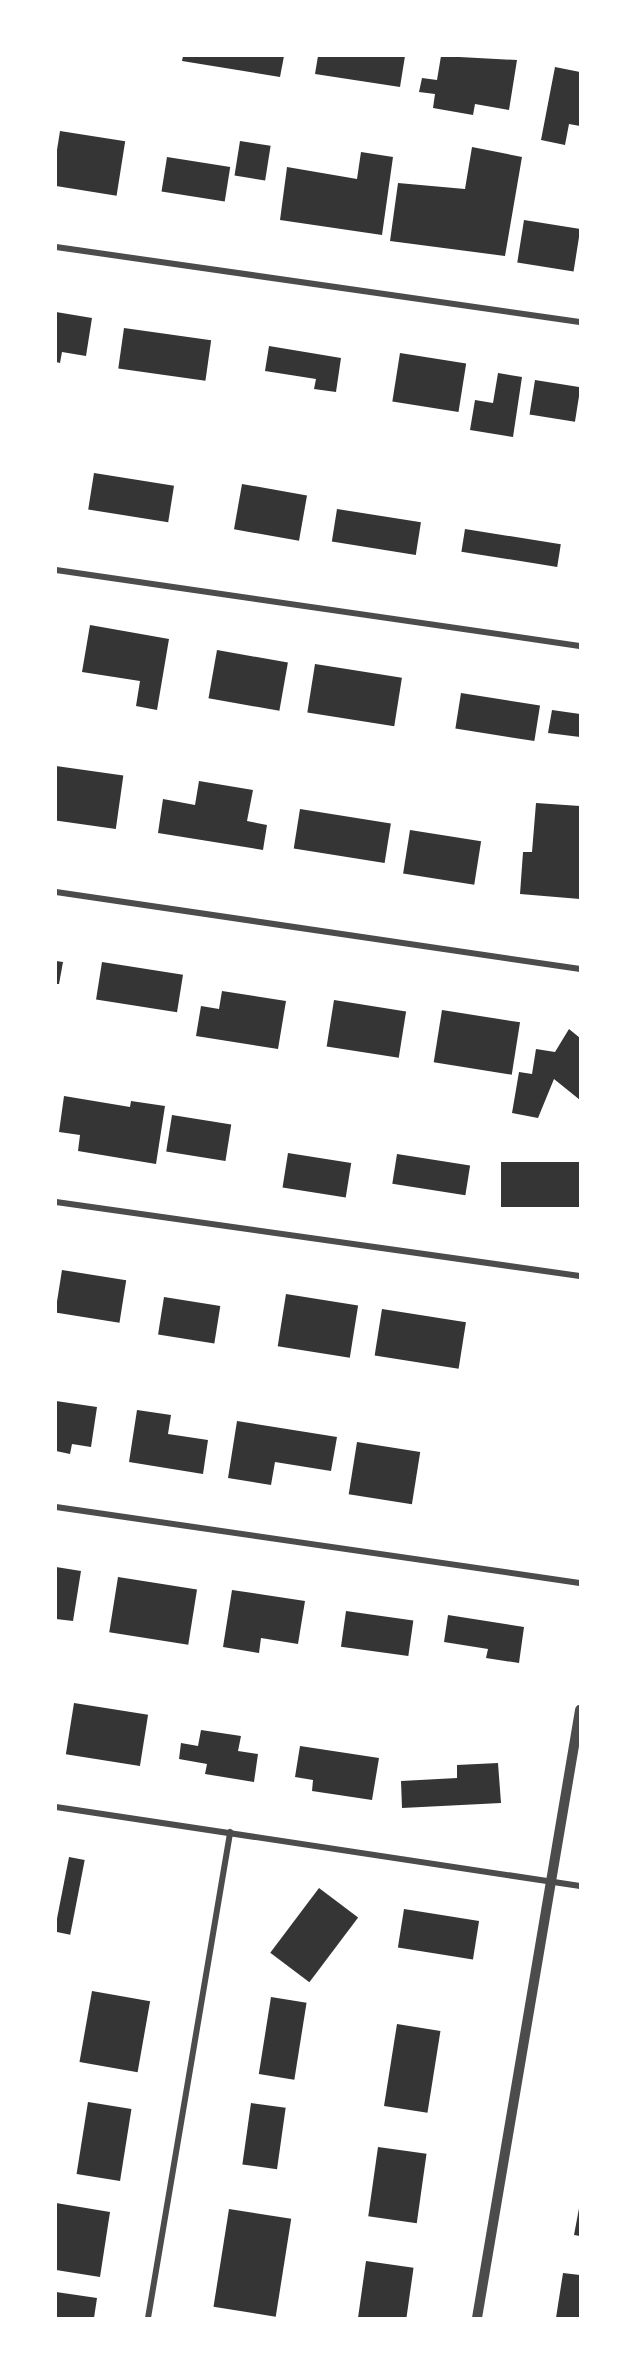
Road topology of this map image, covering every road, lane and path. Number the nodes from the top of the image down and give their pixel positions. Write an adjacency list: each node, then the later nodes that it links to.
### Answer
1 (56, 247): 2 (street)
2 (580, 322)
3 (56, 570): 4 (street)
4 (580, 646)
5 (56, 892): 6 (street)
6 (580, 969)
7 (56, 1202): 8 (street)
8 (580, 1276)
9 (56, 1507): 10 (street)
10 (580, 1583)
11 (580, 1710): 14 (street)
12 (56, 1808): 13 (street)
13 (230, 1832): 14 (street); 16 (street)
14 (552, 1881): 15 (street); 17 (street)
15 (580, 1886)
16 (148, 2319)
17 (477, 2319)

